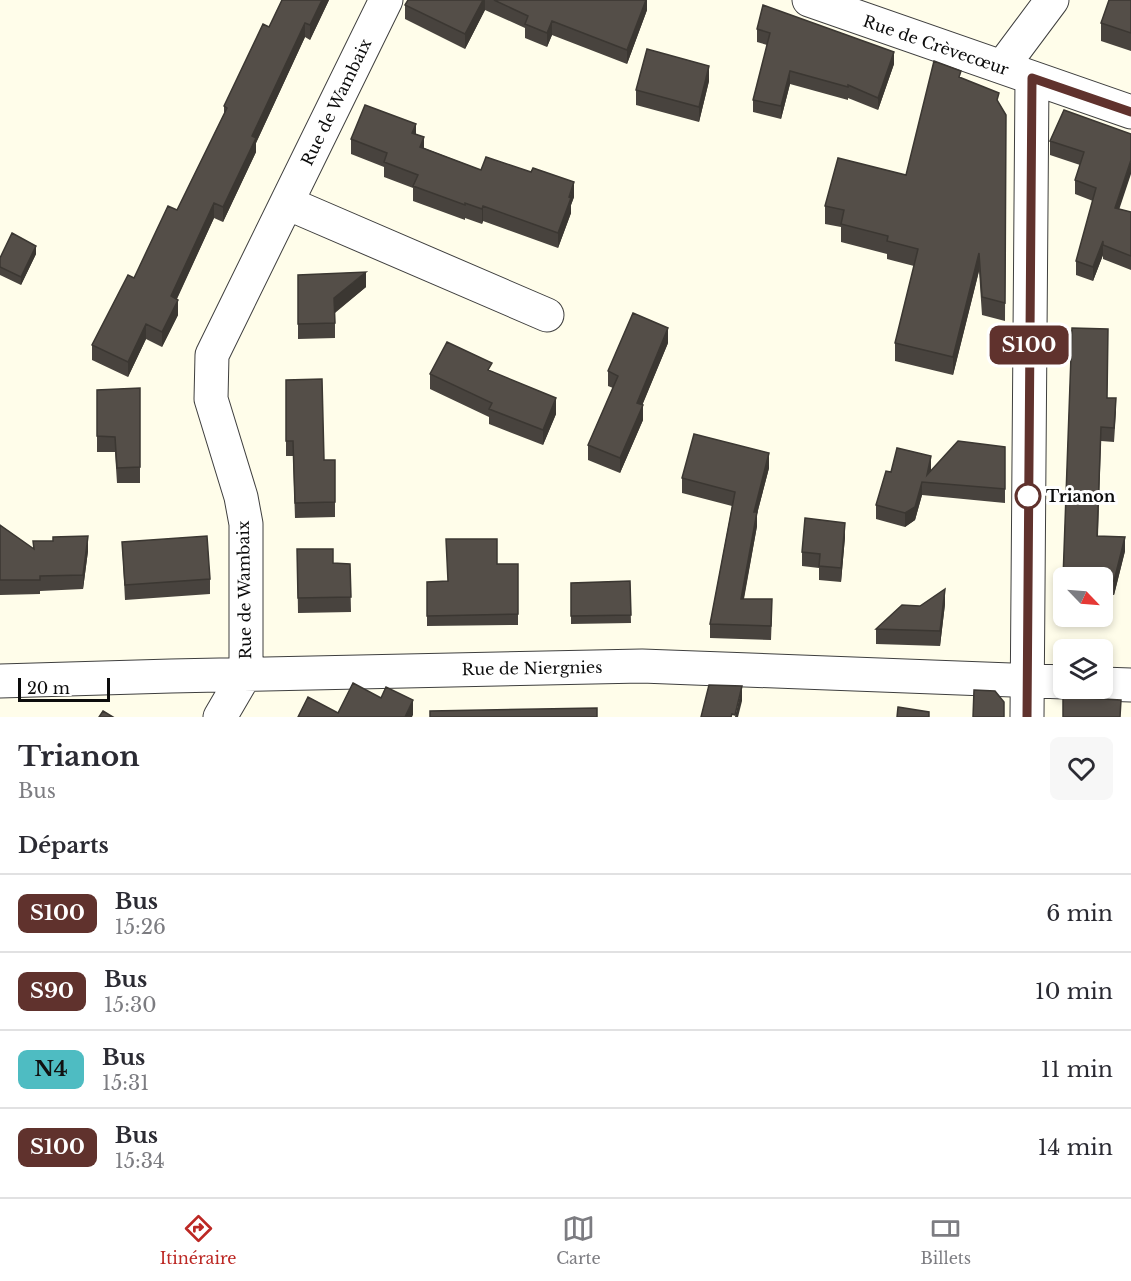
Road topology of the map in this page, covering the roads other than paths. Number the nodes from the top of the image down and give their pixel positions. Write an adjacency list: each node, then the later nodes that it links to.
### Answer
1 (386, 0): 6 (street, Rue de Wambaix)
2 (809, 0): 4 (street, Rue de Crèvecœur)
3 (1052, 0): 4 (street)
4 (1017, 73): 5 (street, Rue de Crèvecœur); 10 (street)
5 (1131, 112)
6 (287, 203): 7 (street); 8 (street, Rue de Wambaix)
7 (547, 315)
8 (244, 674): 9 (street, Rue de Niergnies); 10 (street, Rue de Niergnies); 14 (street)
9 (0, 681)
10 (1027, 681): 11 (street, Rue de Niergnies); 15 (street)
11 (1053, 682)
12 (1113, 684): 13 (street)
13 (1131, 685)
14 (220, 717)
15 (1027, 717)

